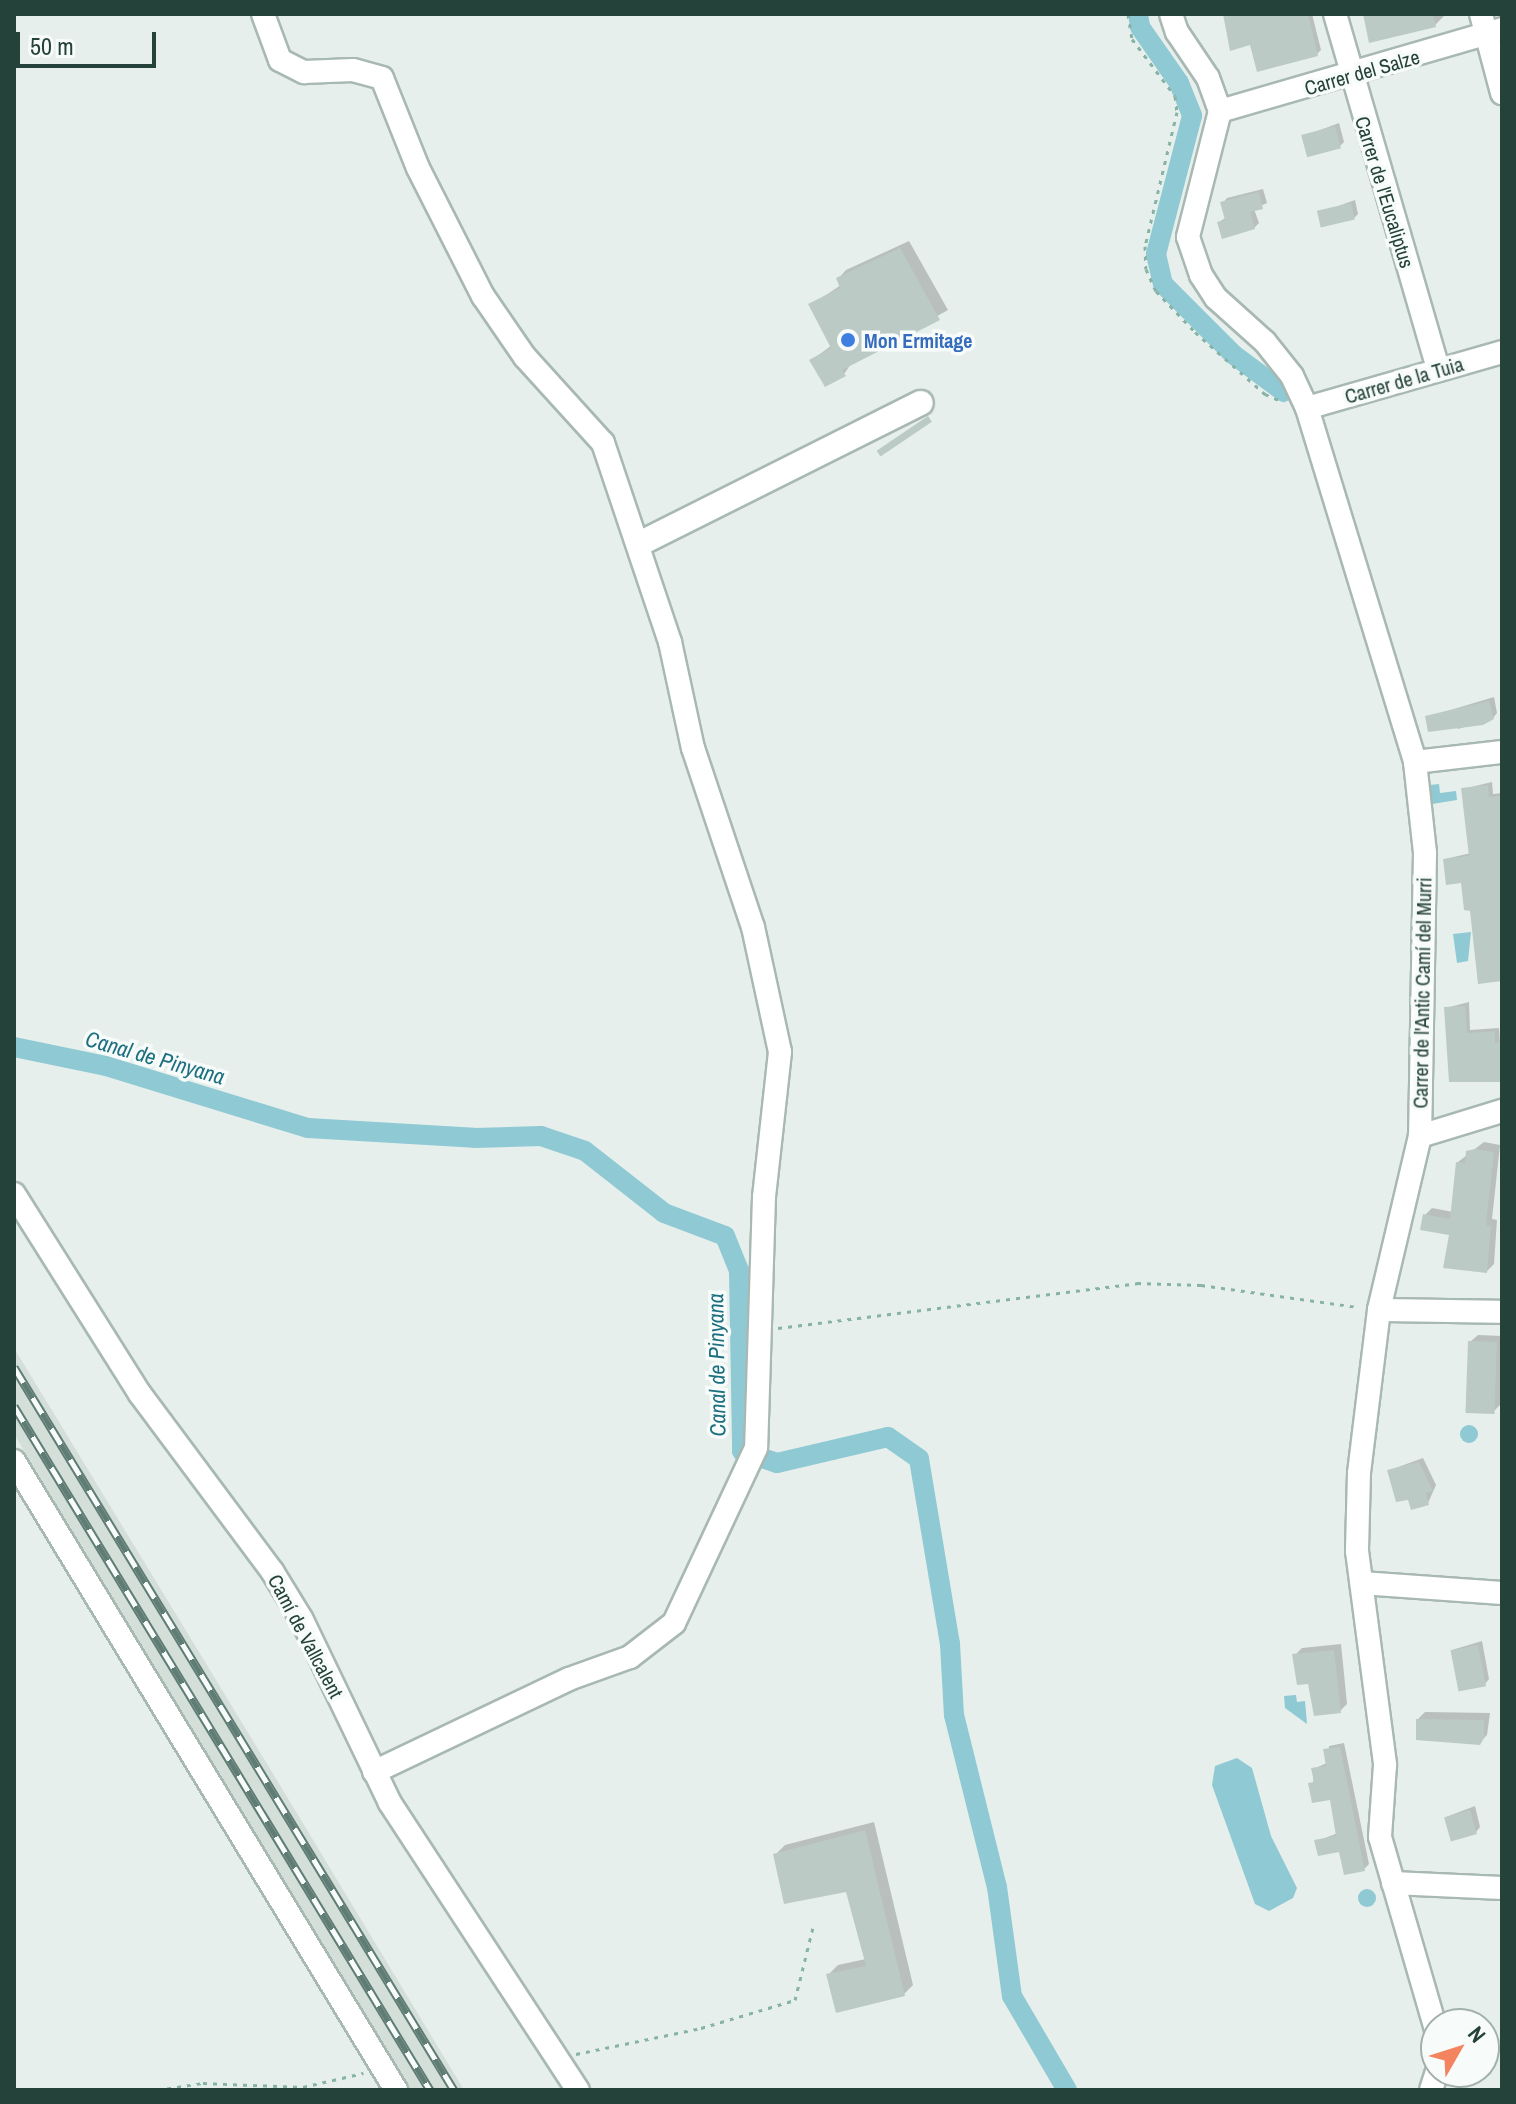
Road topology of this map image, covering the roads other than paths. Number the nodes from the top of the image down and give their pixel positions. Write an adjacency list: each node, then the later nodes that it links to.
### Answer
1 (263, 14): 13 (street)
2 (1171, 14): 8 (street)
3 (1335, 14): 6 (street, Carrer de l'Eucaliptus)
4 (1481, 14): 5 (street)
5 (1497, 28): 6 (street, Carrer del Salze); 7 (street)
6 (1350, 77): 8 (street, Carrer del Salze); 10 (street, Carrer de l'Eucaliptus)
7 (1502, 93)
8 (1220, 111): 12 (street, Carrer de l'Antic Camí del Murri)
9 (1502, 352): 10 (street, Carrer de la Tuia)
10 (1438, 369): 12 (street, Carrer de la Tuia)
11 (921, 403): 13 (street)
12 (1307, 408): 15 (street, Carrer de l'Antic Camí del Murri)
13 (639, 544): 24 (street)
14 (1502, 752): 15 (street)
15 (1415, 762): 17 (street, Carrer de l'Antic Camí del Murri)
16 (1502, 1111): 17 (street)
17 (1420, 1136): 19 (street, Carrer de l'Antic Camí del Murri)
18 (14, 1194): 24 (street, Camí de Vallcalent)
19 (1379, 1310): 20 (street); 22 (street, Carrer de l'Antic Camí del Murri)
20 (1502, 1312)
21 (14, 1461): 28 (street)
22 (1362, 1583): 23 (street); 25 (street, Carrer de l'Antic Camí del Murri)
23 (1502, 1593)
24 (374, 1772): 29 (street, Camí de Vallcalent)
25 (1393, 1883): 26 (street); 27 (street, Carrer de l'Antic Camí del Murri)
26 (1502, 1888)
27 (1430, 2008)
28 (396, 2090)
29 (578, 2090)

